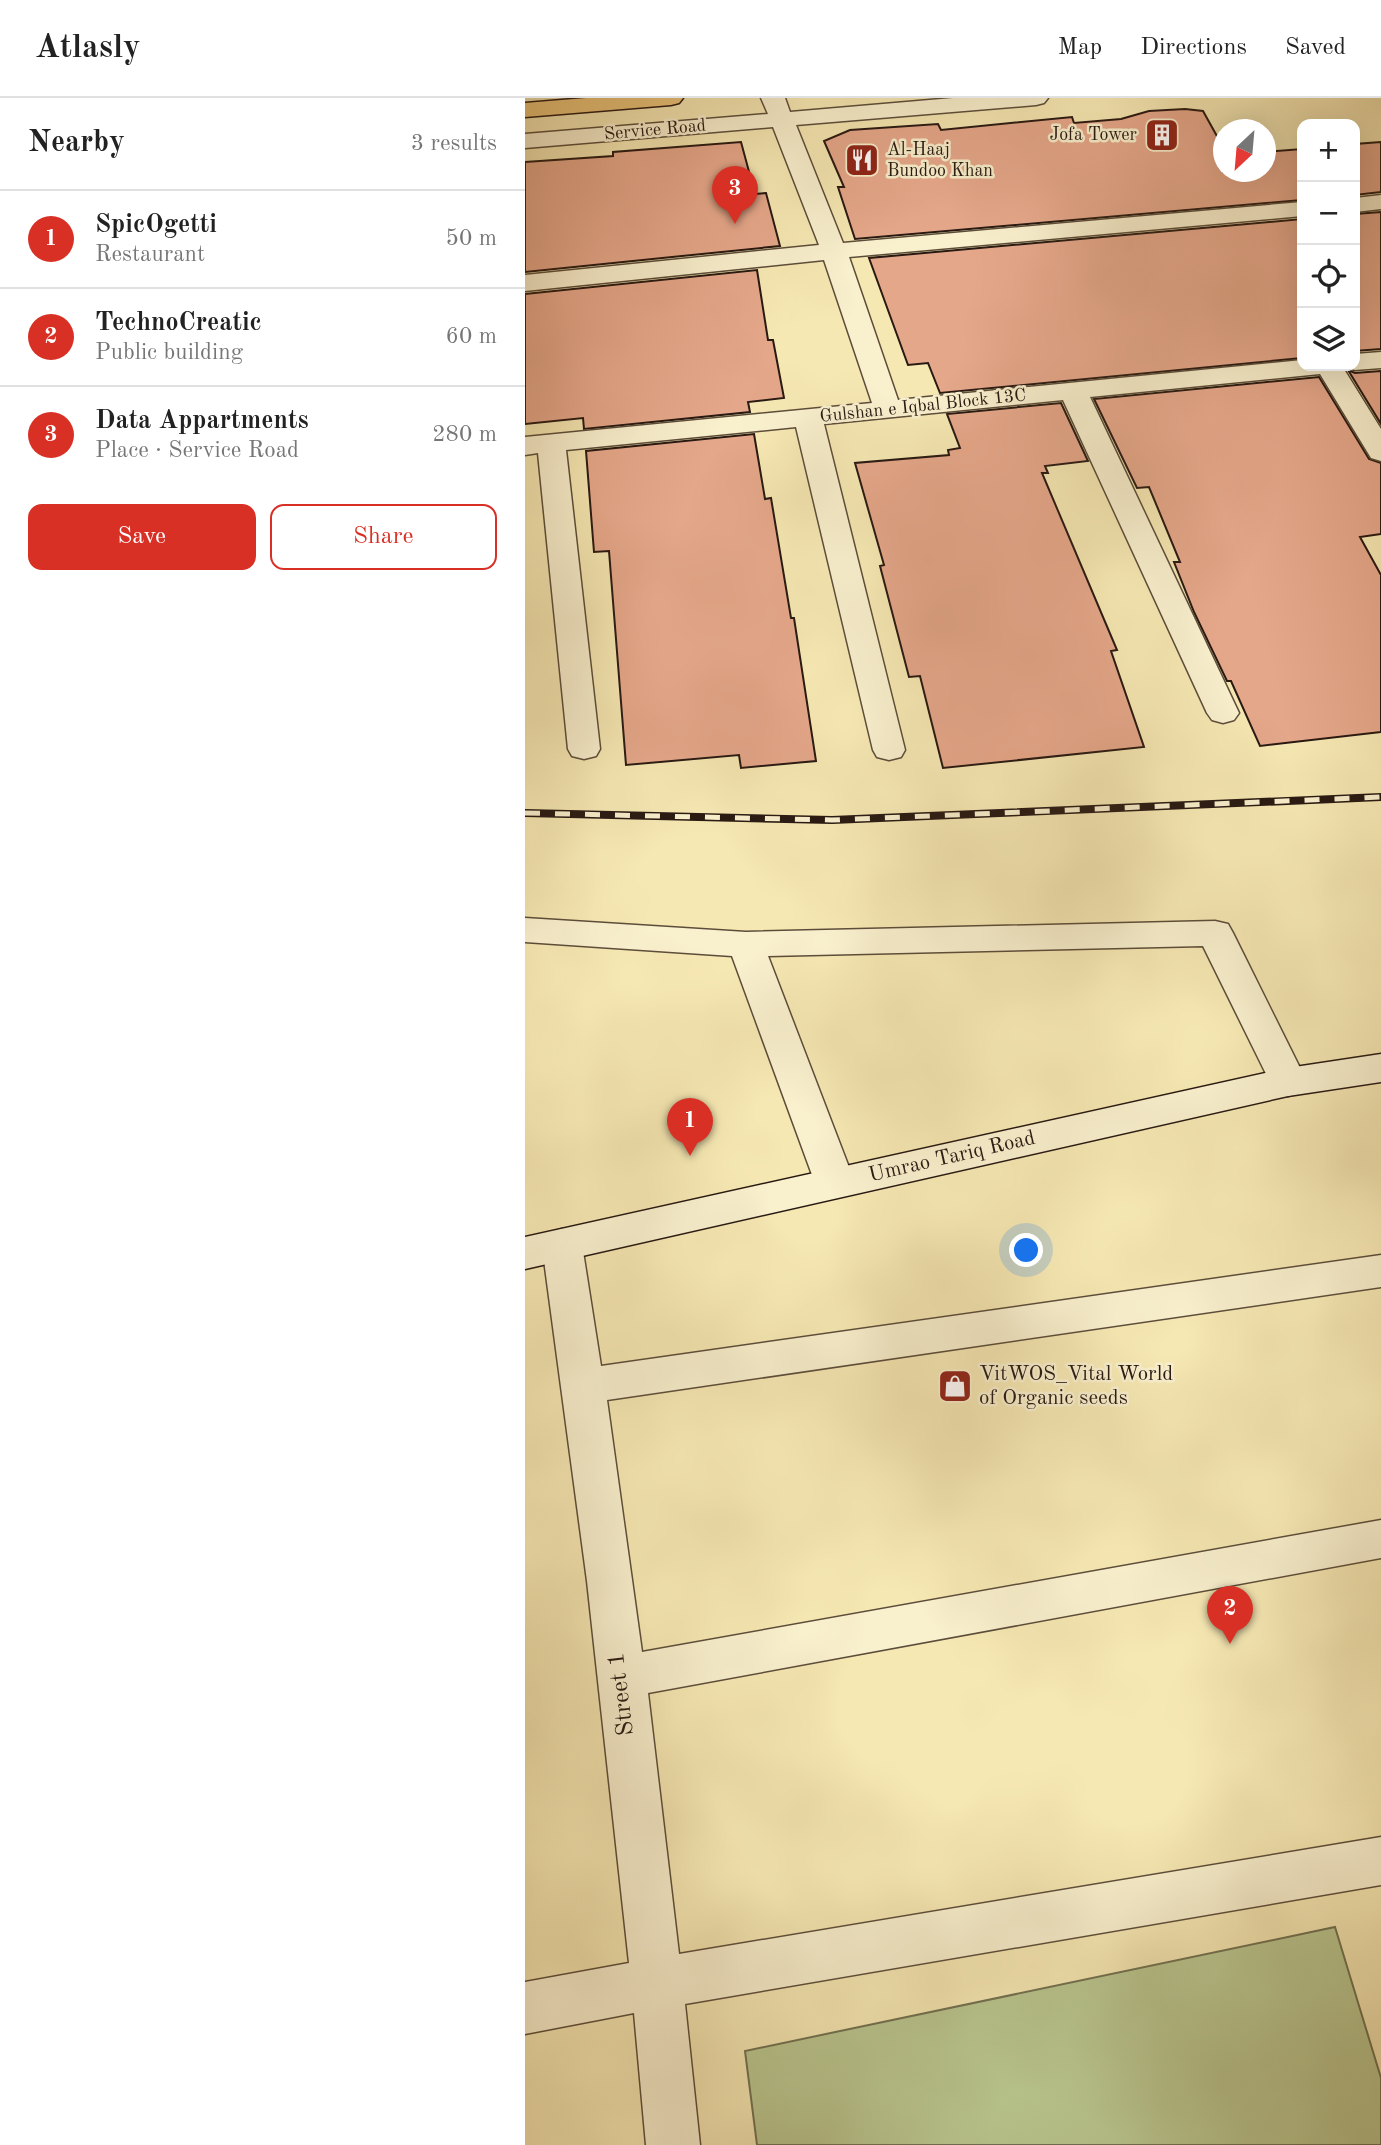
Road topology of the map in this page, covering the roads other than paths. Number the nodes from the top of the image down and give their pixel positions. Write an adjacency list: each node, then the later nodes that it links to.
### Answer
1 (671, 98): 4 (main road)
2 (1036, 98): 3 (street, Service Road)
3 (777, 108): 5 (street, Service Road); 9 (street)
4 (525, 110)
5 (525, 141)
6 (1381, 202): 7 (street)
7 (1360, 204)
8 (1297, 209): 9 (street)
9 (834, 251): 10 (street); 16 (street)
10 (525, 283)
11 (1381, 360): 12 (street)
12 (1360, 362)
13 (1297, 368): 15 (street, Gulshan e Iqbal Block 13C)
14 (1332, 371): 19 (street)
15 (1073, 391): 16 (street, Gulshan e Iqbal Block 13C); 20 (street)
16 (888, 410): 17 (street, Gulshan e Iqbal Block 13C)
17 (808, 418): 18 (street, Gulshan e Iqbal Block 13C); 22 (street)
18 (538, 445): 21 (street)
19 (1381, 452)
20 (1223, 713)
21 (584, 749)
22 (888, 750)
23 (525, 930): 24 (street)
24 (747, 944): 26 (street); 27 (street)
25 (1381, 1068): 26 (street, Umrao Tariq Road)
26 (1288, 1082): 27 (street, Umrao Tariq Road)
27 (835, 1183): 28 (street, Umrao Tariq Road)
28 (543, 1249): 30 (street, Street 1)
29 (1381, 1271): 30 (street)
30 (584, 1386): 32 (street, Street 1)
31 (1381, 1539): 32 (street)
32 (620, 1677): 34 (street, Street 1)
33 (1381, 1861): 34 (street)
34 (657, 1983): 35 (street); 36 (street, Street 1)
35 (525, 2008)
36 (673, 2145)

